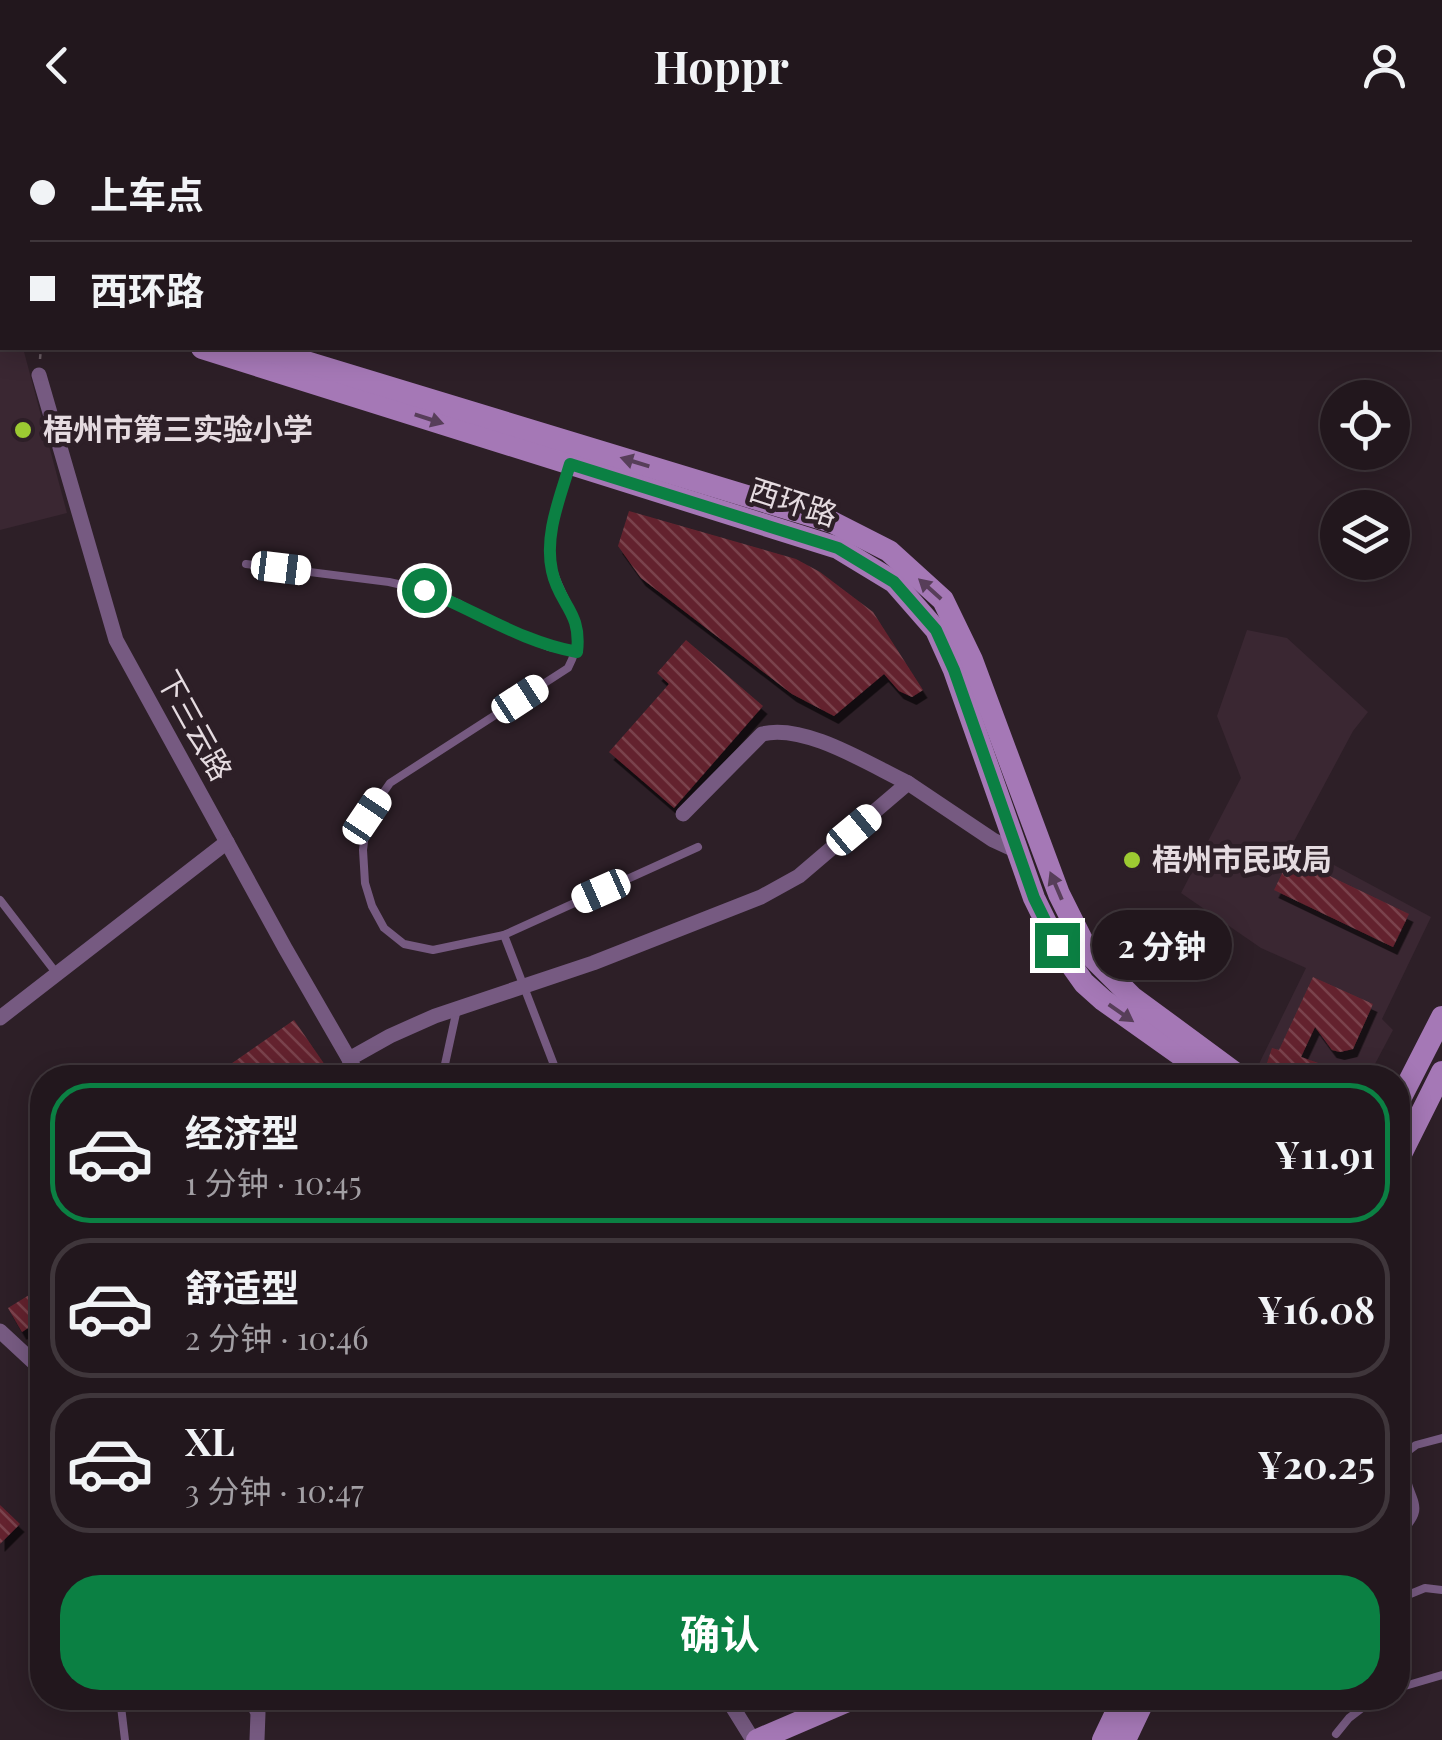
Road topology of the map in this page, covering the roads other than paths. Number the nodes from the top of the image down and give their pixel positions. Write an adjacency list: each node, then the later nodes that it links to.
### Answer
1 (208, 350): 4 (main road, 西环路, one-way to 4)
2 (267, 350): 11 (main road, 西环路, one-way to 2)
3 (39, 375): 9 (street, 下三云路)
4 (570, 464): 6 (lane); 11 (main road, 西环路)
5 (246, 564): 6 (lane)
6 (577, 652): 13 (lane)
7 (908, 783): 8 (street); 11 (street); 15 (street)
8 (683, 814)
9 (227, 842): 14 (street); 19 (street, 下三云路)
10 (698, 847): 13 (lane)
11 (1029, 850): 23 (main road, 西环路, one-way to 23); 24 (main road, 西环路, one-way to 11)
12 (0, 900): 14 (lane)
13 (504, 935): 15 (lane)
14 (56, 974): 18 (street)
15 (524, 986): 16 (street); 22 (lane)
16 (457, 1009): 19 (street); 21 (lane)
17 (1442, 1017): 26 (main road)
18 (0, 1018)
19 (349, 1059): 20 (street, 下三云路)
20 (352, 1065)
21 (445, 1065)
22 (554, 1065)
23 (1195, 1065)
24 (1224, 1065)
25 (1442, 1072): 27 (main road)
26 (1410, 1080)
27 (1410, 1136)
28 (0, 1331): 29 (street)
29 (30, 1359)
30 (1442, 1438): 31 (lane)
31 (1410, 1450)
32 (1410, 1488): 33 (lane)
33 (1410, 1524)
34 (1442, 1590): 35 (lane)
35 (1410, 1594)
36 (1442, 1675): 37 (lane)
37 (1410, 1684)
38 (121, 1710): 46 (lane)
39 (257, 1710): 47 (street)
40 (734, 1710): 48 (street)
41 (826, 1710): 48 (main road)
42 (1118, 1710): 49 (main road)
43 (1139, 1710): 50 (main road)
44 (1359, 1710): 45 (lane)
45 (1336, 1734)
46 (125, 1740)
47 (257, 1740)
48 (755, 1740)
49 (1104, 1740)
50 (1125, 1740)

